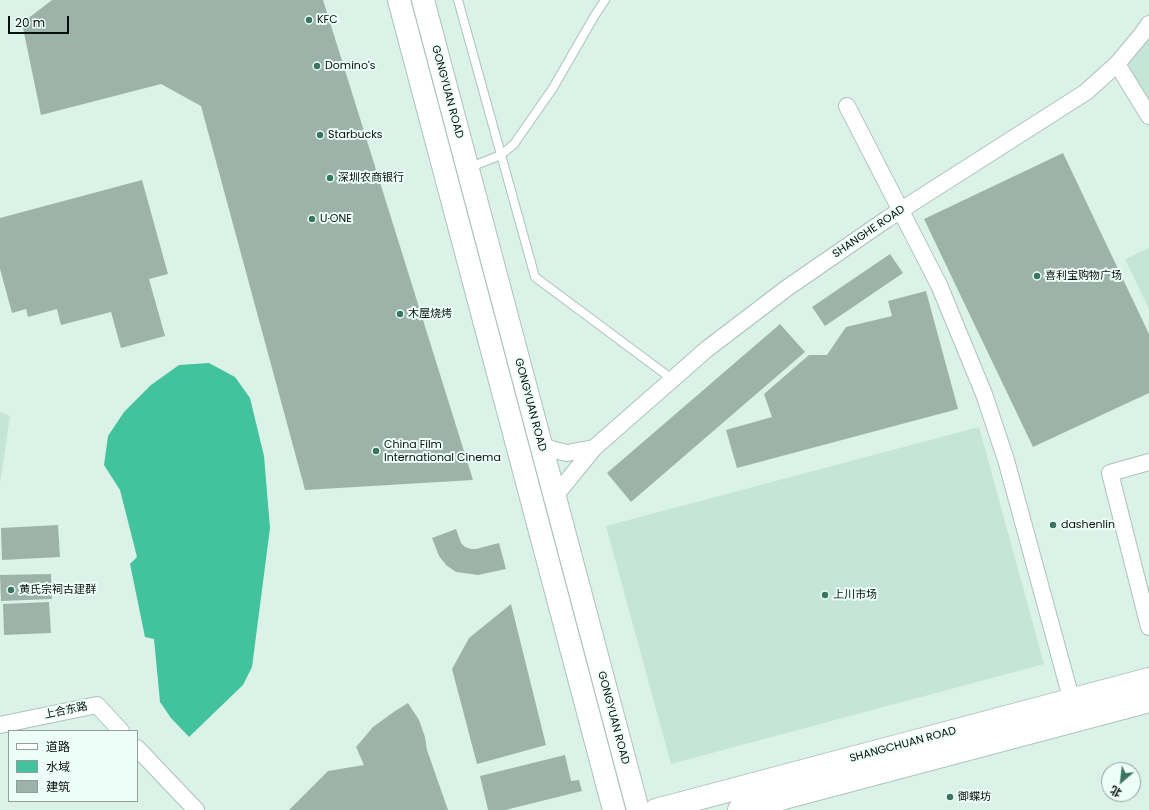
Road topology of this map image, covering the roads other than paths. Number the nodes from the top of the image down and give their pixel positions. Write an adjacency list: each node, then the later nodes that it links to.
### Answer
1 (399, 0): 25 (main road, GONGYUAN ROAD)
2 (422, 0): 10 (main road, GONGYUAN ROAD)
3 (458, 0): 9 (lane)
4 (605, 0): 9 (lane)
5 (1149, 24): 6 (street, SHANGHE ROAD)
6 (1117, 64): 8 (street); 11 (street, SHANGHE ROAD)
7 (847, 106): 11 (street)
8 (1149, 116)
9 (501, 155): 10 (lane); 12 (lane)
10 (467, 168): 13 (main road, GONGYUAN ROAD)
11 (900, 210): 12 (street, SHANGHE ROAD); 20 (street)
12 (672, 379): 14 (street, SHANGHE ROAD)
13 (541, 445): 14 (street); 16 (main road, GONGYUAN ROAD)
14 (594, 448): 16 (street, SHANGHE ROAD)
15 (1149, 462): 17 (street)
16 (555, 496): 26 (main road, GONGYUAN ROAD)
17 (1149, 627)
18 (1149, 679): 20 (main road, SHANGCHUAN ROAD)
19 (1149, 701): 20 (main road, SHANGCHUAN ROAD)
20 (1074, 710): 27 (main road, SHANGCHUAN ROAD); 28 (main road, SHANGCHUAN ROAD)
21 (0, 725): 22 (street, 上合东路)
22 (120, 730)
23 (138, 749): 24 (street)
24 (196, 810)
25 (614, 810)
26 (638, 810)
27 (656, 810)
28 (739, 810)

